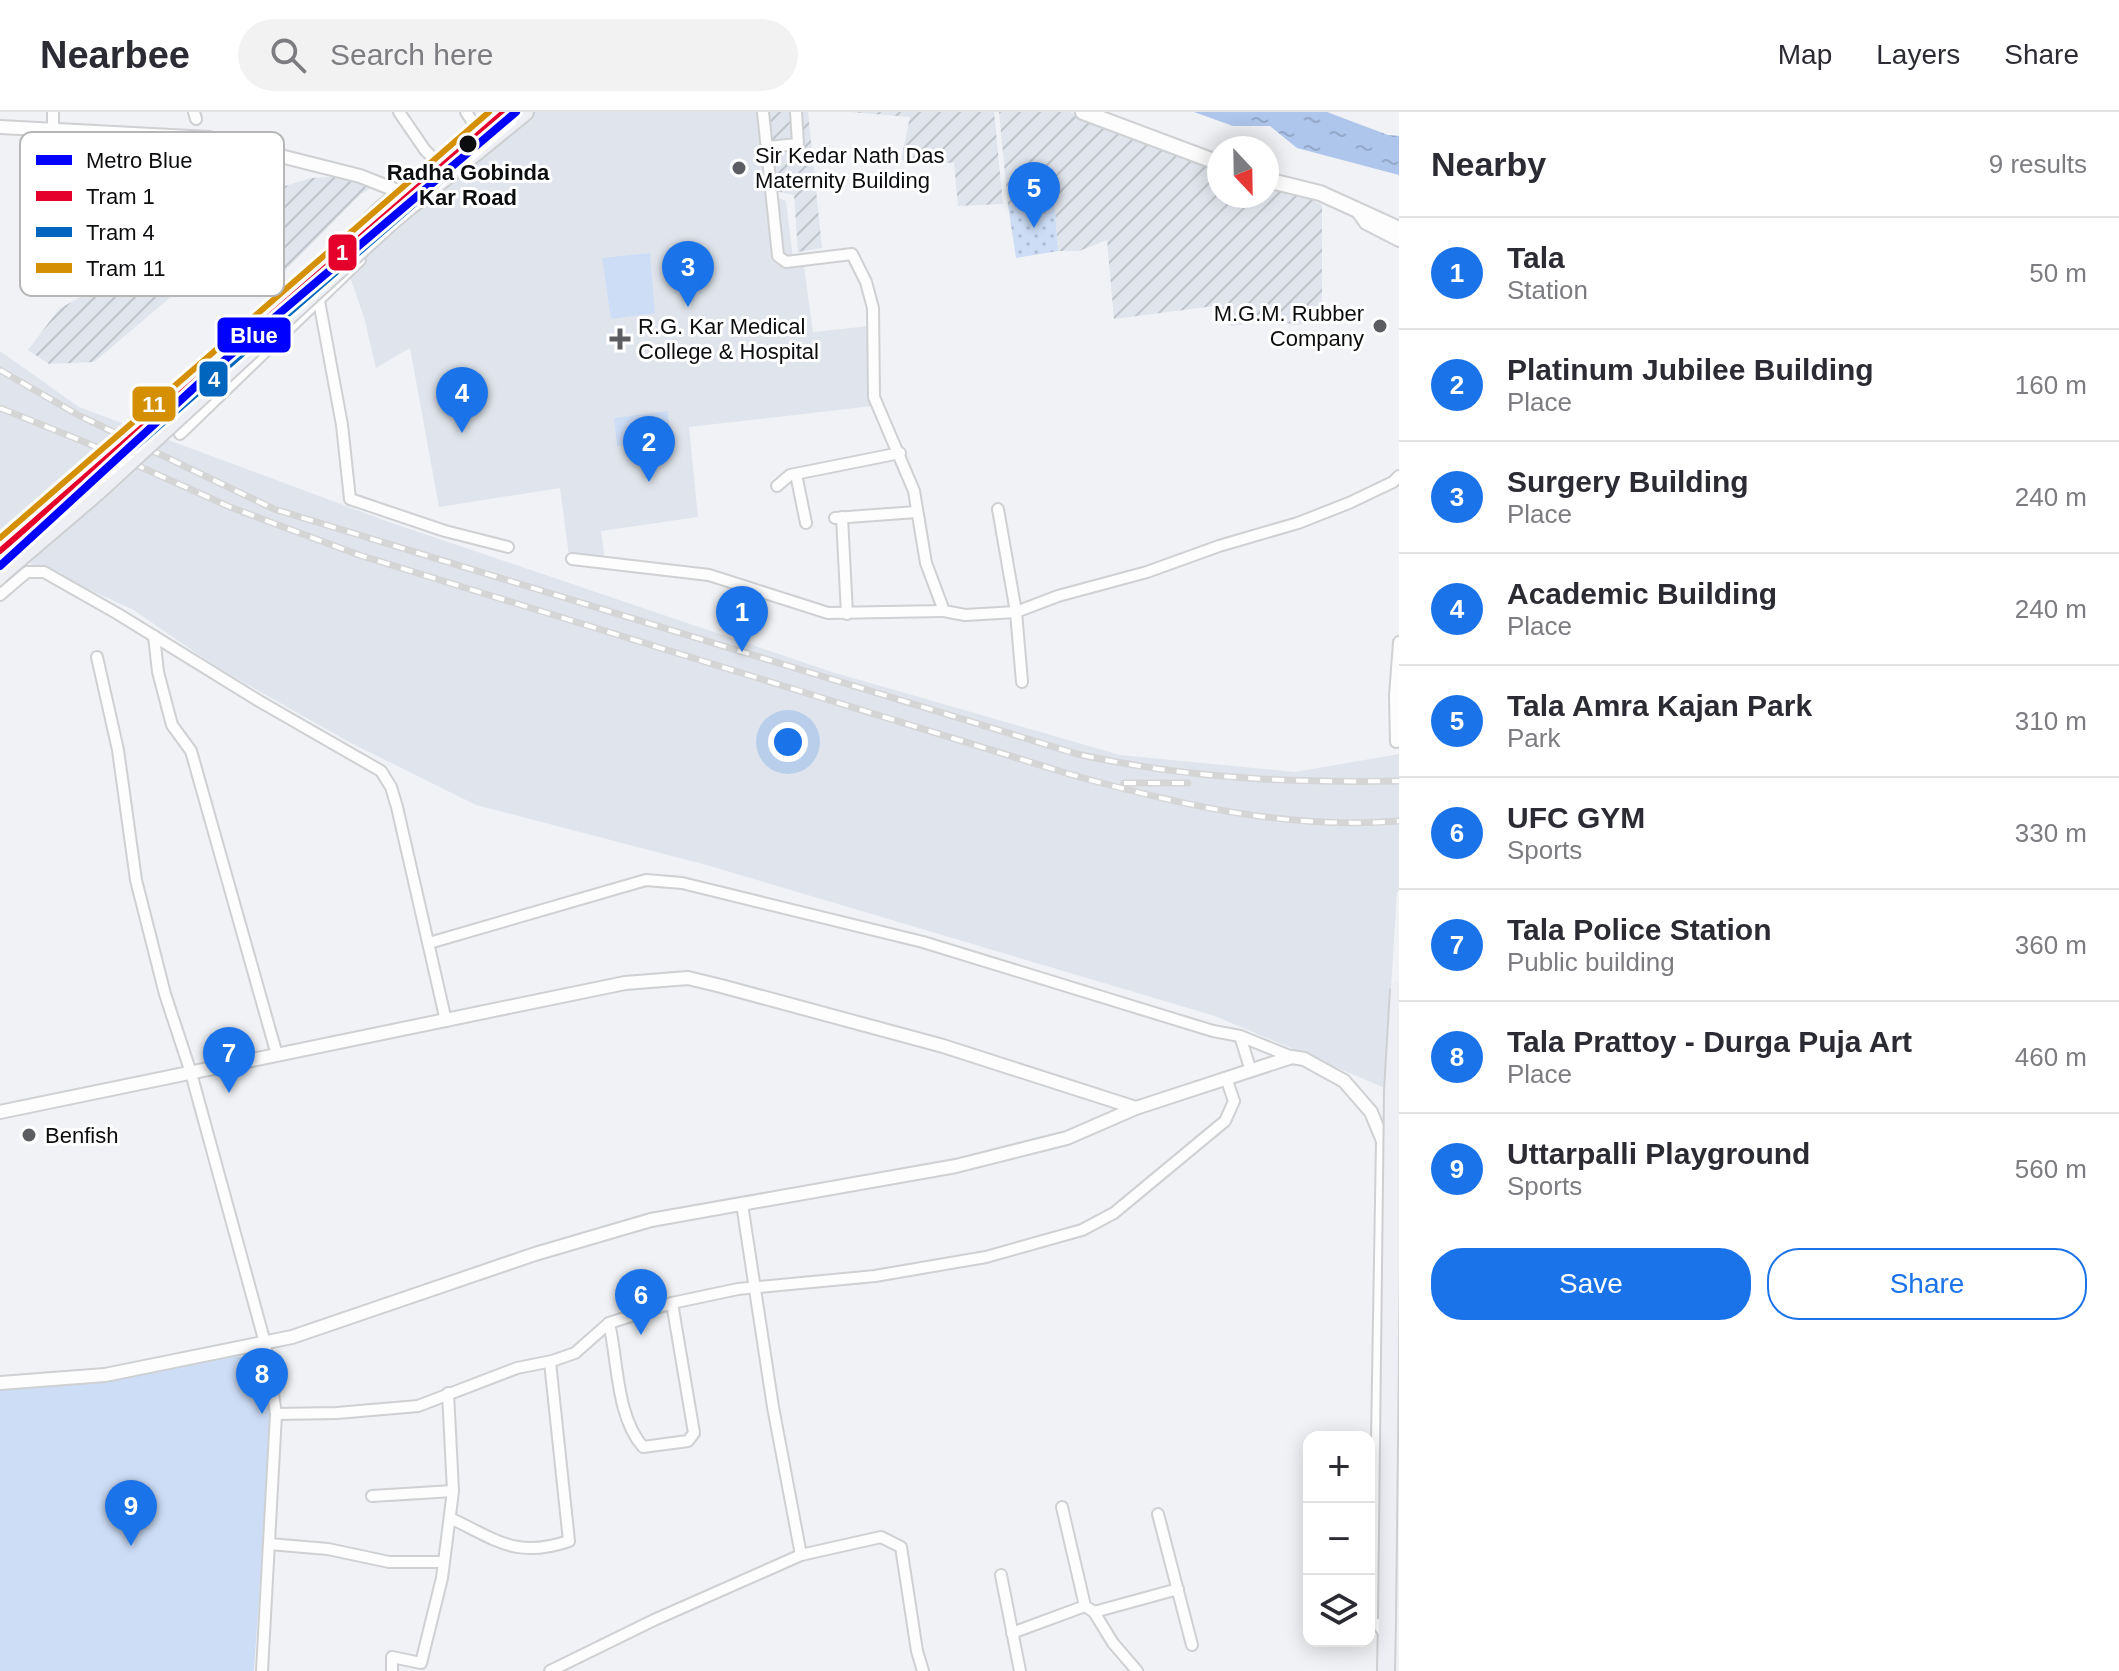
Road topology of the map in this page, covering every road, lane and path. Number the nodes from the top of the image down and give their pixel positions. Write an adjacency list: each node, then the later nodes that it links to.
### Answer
1 (53, 112): 10 (street)
2 (399, 112): 16 (street)
3 (466, 112): 11 (street)
4 (500, 112): 11 (main road)
5 (763, 112): 13 (street)
6 (796, 112): 13 (street)
7 (1083, 112): 15 (main road)
8 (521, 116): 19 (main road)
9 (0, 127): 10 (street)
10 (53, 130): 12 (street)
11 (478, 130): 16 (main road)
12 (92, 132)
13 (767, 147): 26 (street)
14 (284, 157): 18 (street)
15 (1207, 158)
16 (438, 163): 18 (main road)
17 (1279, 183): 20 (main road)
18 (402, 191): 19 (street); 21 (main road)
19 (419, 200): 21 (main road); 24 (street)
20 (1354, 207): 22 (main road); 23 (street)
21 (388, 214): 35 (main road, bridge); 36 (main road, bridge)
22 (1399, 229)
23 (1399, 240)
24 (319, 301): 25 (street); 33 (street)
25 (180, 434)
26 (900, 453): 27 (street); 31 (street)
27 (796, 474): 29 (street); 32 (street)
28 (1399, 476): 39 (street)
29 (777, 486)
30 (998, 509): 39 (street)
31 (916, 512): 38 (street); 40 (street)
32 (806, 523)
33 (508, 547)
34 (572, 559): 40 (street)
35 (0, 561)
36 (0, 575)
37 (0, 595): 41 (street)
38 (944, 611): 39 (street); 40 (street)
39 (1016, 612): 44 (street)
40 (847, 614)
41 (154, 636): 46 (street); 50 (street)
42 (1399, 642): 45 (street)
43 (97, 657): 53 (street)
44 (1022, 682)
45 (1396, 742)
46 (429, 943): 48 (street); 49 (street)
47 (1399, 989): 81 (main road, bridge)
48 (446, 1021): 50 (street); 55 (street)
49 (1240, 1036): 51 (street); 52 (street)
50 (277, 1055): 53 (street)
51 (1292, 1057): 52 (street); 59 (street)
52 (1250, 1068): 54 (street)
53 (191, 1073): 56 (street); 65 (street)
54 (1226, 1078): 55 (street); 62 (street)
55 (1136, 1108): 61 (street)
56 (16, 1109): 57 (street); 58 (street)
57 (0, 1112)
58 (0, 1120)
59 (1382, 1173): 60 (street); 81 (street)
60 (1399, 1173)
61 (742, 1204): 62 (street); 65 (street)
62 (754, 1287): 63 (street); 76 (street)
63 (672, 1303): 64 (street); 64 (street)
64 (609, 1323): 66 (street)
65 (265, 1343): 67 (street); 69 (street)
66 (550, 1362): 68 (street); 74 (street)
67 (0, 1383)
68 (448, 1393): 69 (street); 70 (street)
69 (276, 1414): 75 (street)
70 (453, 1491): 71 (street); 74 (street)
71 (372, 1496)
72 (1062, 1507): 80 (street)
73 (1158, 1514): 79 (street)
74 (450, 1518): 77 (street)
75 (269, 1544): 77 (street); 84 (street)
76 (801, 1555): 86 (street); 87 (street)
77 (443, 1562): 85 (street)
78 (1001, 1575): 82 (street)
79 (1178, 1589): 80 (street); 83 (street)
80 (1089, 1609): 82 (street); 89 (street)
81 (1387, 1627): 90 (main road)
82 (1012, 1633): 88 (street)
83 (1192, 1645)
84 (262, 1671)
85 (392, 1671)
86 (550, 1671)
87 (923, 1671)
88 (1020, 1671)
89 (1137, 1671)
90 (1386, 1671)

